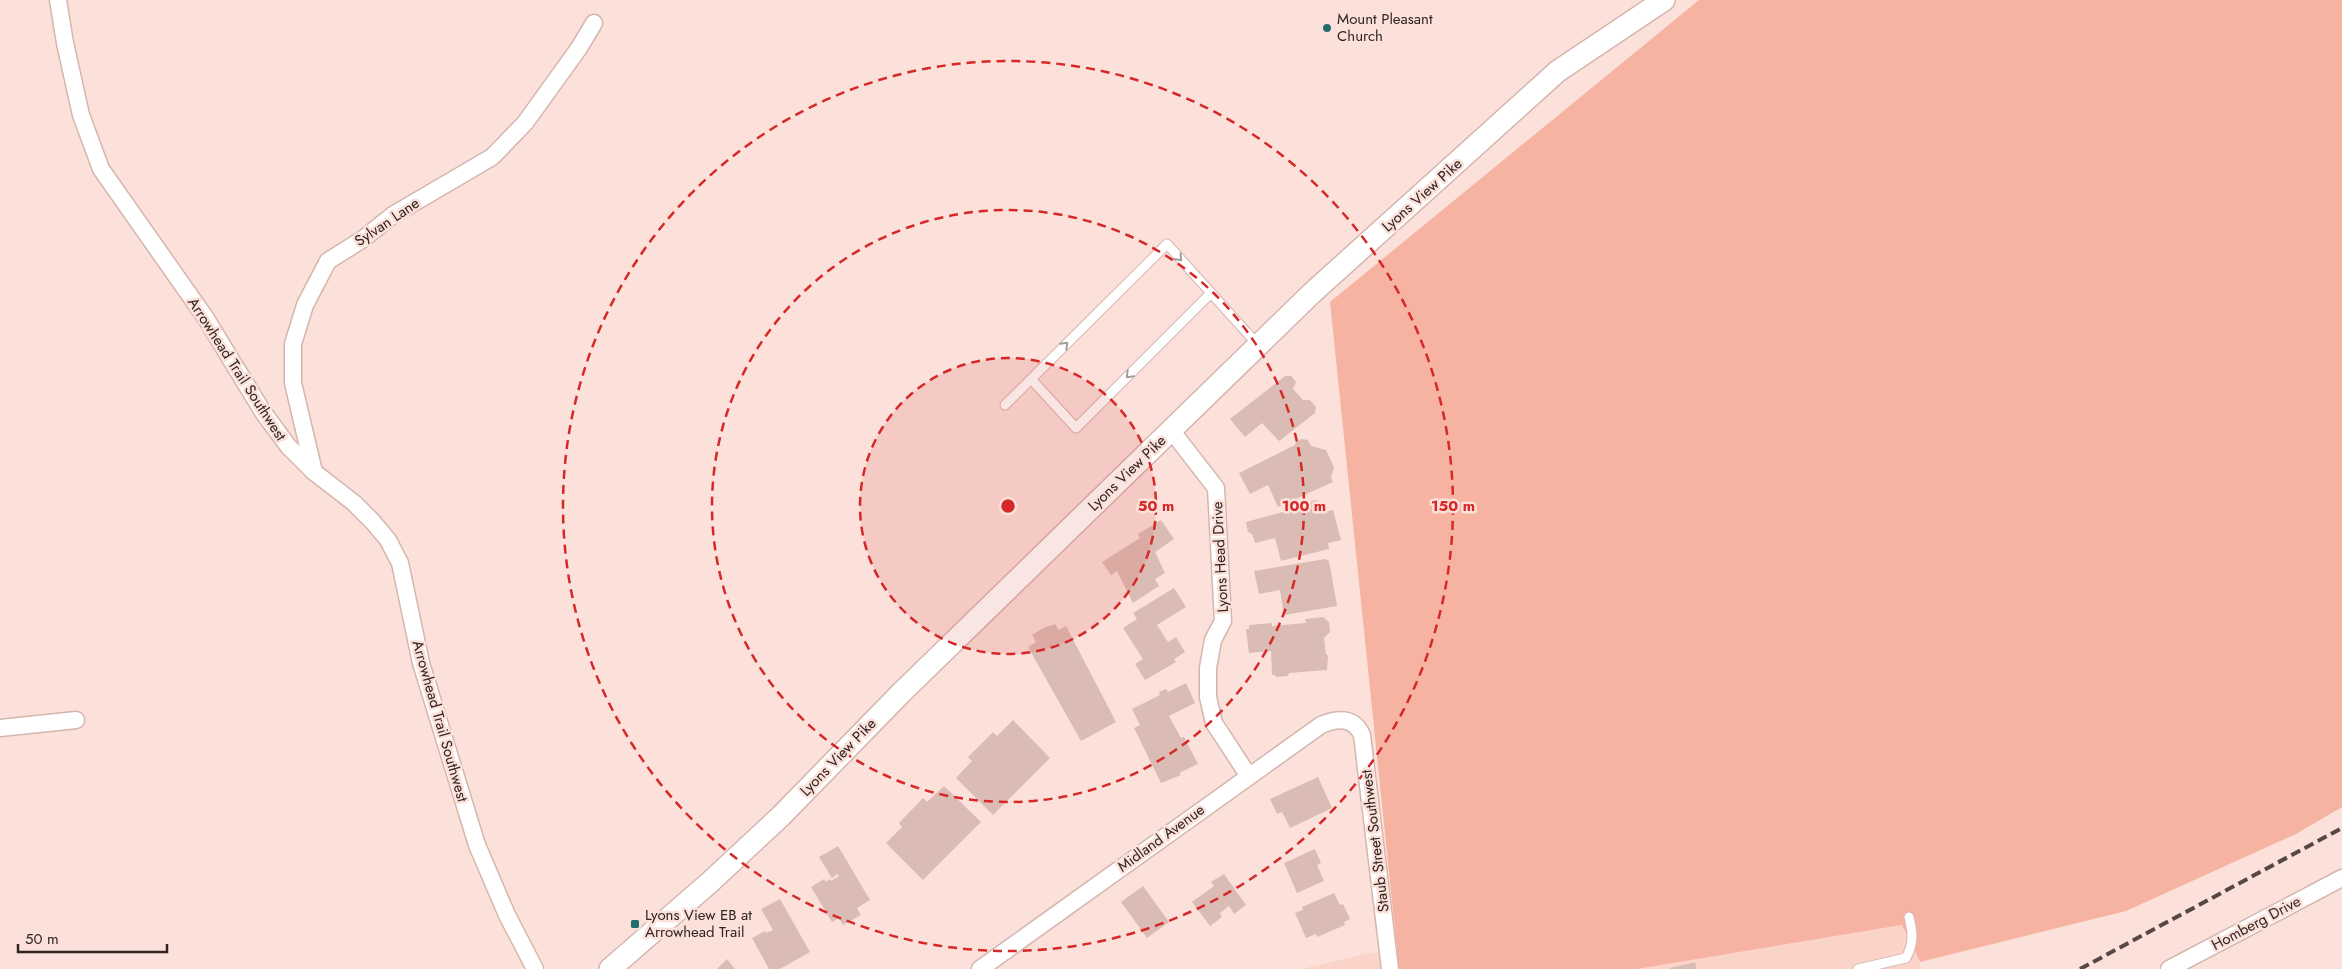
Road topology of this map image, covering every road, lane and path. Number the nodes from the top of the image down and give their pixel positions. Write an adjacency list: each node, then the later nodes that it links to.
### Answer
1 (58, 0): 9 (street, Arrowhead Trail Southwest)
2 (1664, 0): 5 (street, Lyons View Pike)
3 (594, 23): 9 (street, Sylvan Lane)
4 (1211, 293): 5 (lane); 6 (lane, one-way to 6); 6 (lane, one-way to 4)
5 (1259, 346): 8 (street, Lyons View Pike)
6 (1031, 379): 7 (lane)
7 (1006, 405)
8 (1171, 430): 13 (street, Lyons Head Drive); 16 (street, Lyons View Pike)
9 (314, 472): 17 (street, Arrowhead Trail Southwest)
10 (76, 720): 12 (street)
11 (1348, 721): 13 (street, Midland Avenue); 19 (street, Staub Street Southwest)
12 (0, 728)
13 (1248, 775): 18 (street, Midland Avenue)
14 (2342, 878): 21 (street, Homberg Drive)
15 (1909, 917): 20 (lane)
16 (617, 966)
17 (536, 969)
18 (980, 969)
19 (1390, 969)
20 (1858, 969)
21 (2169, 969)

